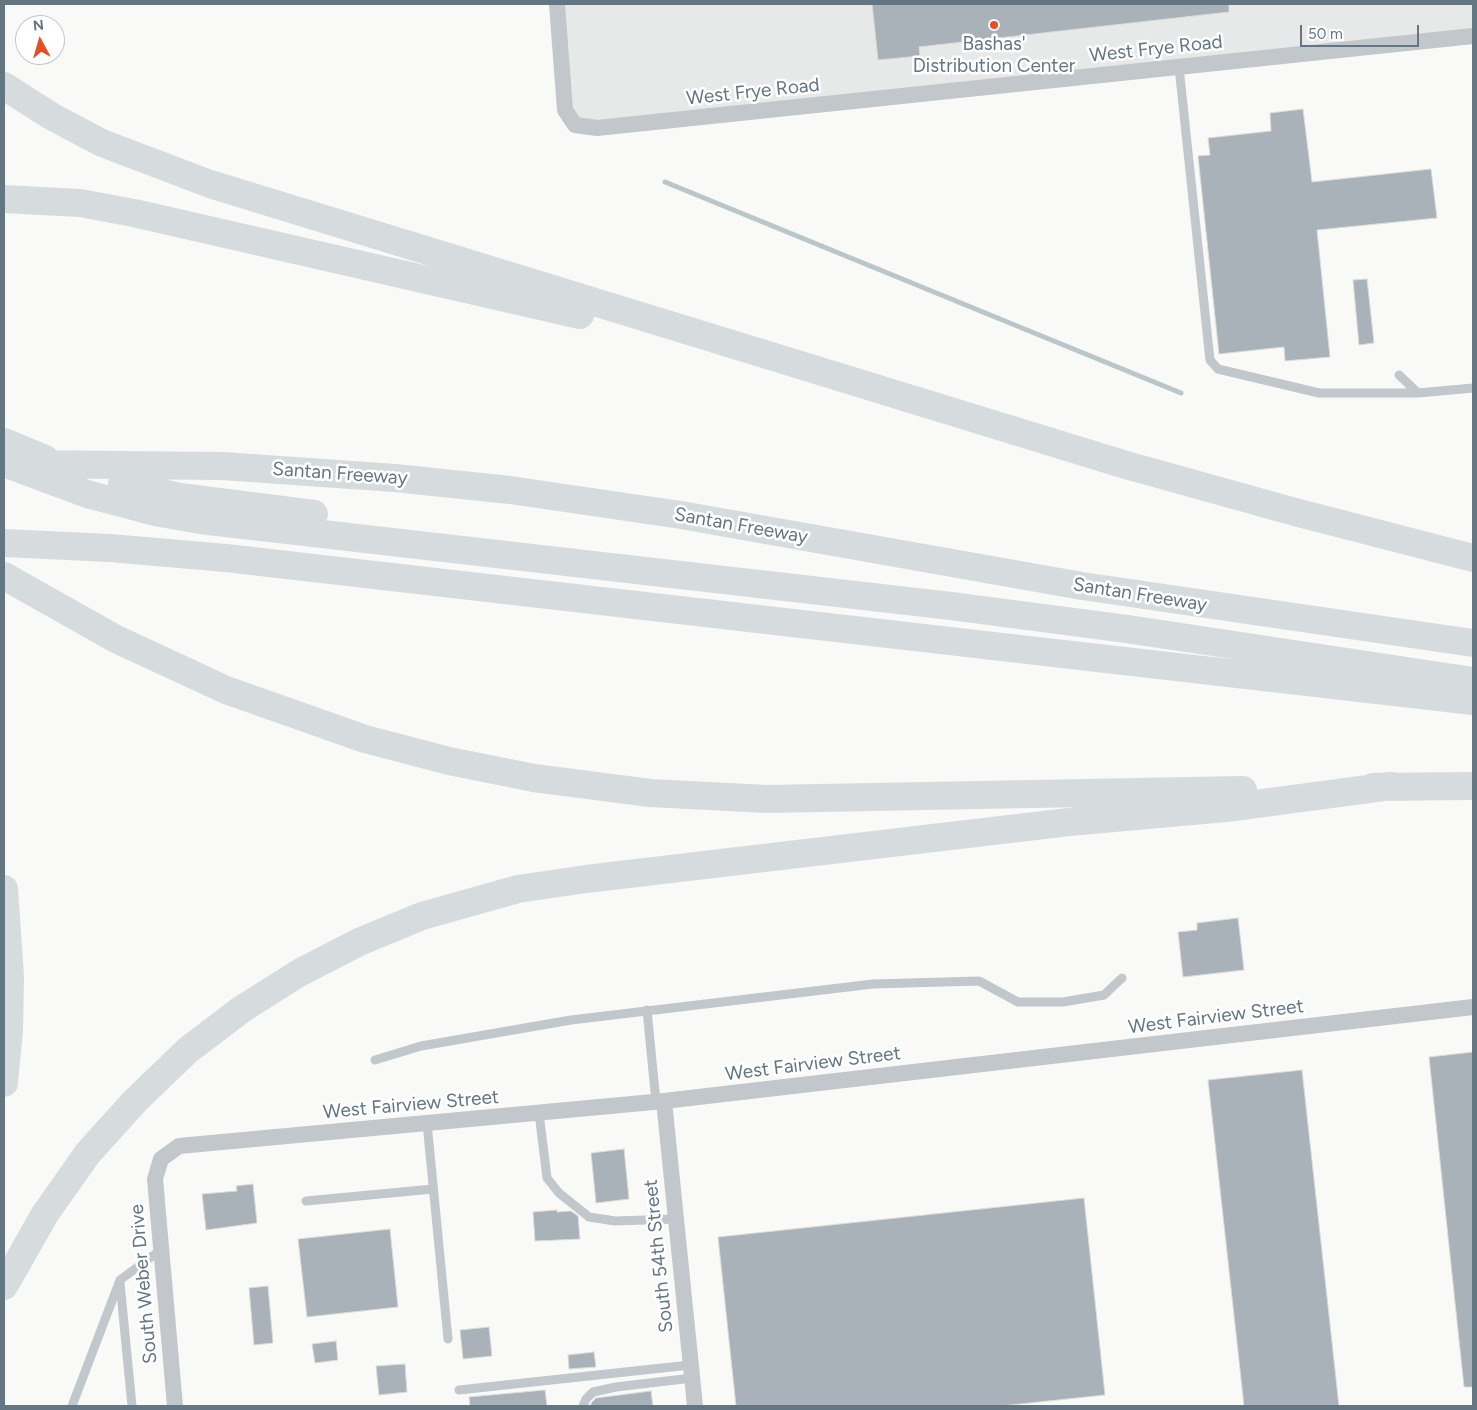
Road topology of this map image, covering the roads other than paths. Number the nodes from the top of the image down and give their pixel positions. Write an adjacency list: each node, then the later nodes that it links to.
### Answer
1 (557, 4): 3 (street, West Frye Road)
2 (1473, 36): 3 (street, West Frye Road)
3 (1179, 67): 9 (lane)
4 (4, 86): 6 (highway)
5 (4, 199): 6 (highway)
6 (734, 345): 14 (highway)
7 (1399, 375): 9 (lane)
8 (1473, 388): 9 (lane)
9 (1418, 393)
10 (4, 442): 12 (highway)
11 (4, 463): 12 (highway); 16 (highway, Santan Freeway)
12 (202, 510): 16 (highway); 18 (highway)
13 (4, 543): 19 (highway)
14 (1473, 558)
15 (4, 576): 20 (highway)
16 (1339, 625): 17 (highway, Santan Freeway)
17 (1473, 643)
18 (1473, 681)
19 (1473, 701)
20 (1391, 786): 21 (highway); 37 (highway)
21 (1473, 786)
22 (4, 889): 27 (highway)
23 (1122, 978): 25 (lane)
24 (1473, 1007): 28 (street, West Fairview Street)
25 (647, 1010): 26 (lane); 28 (lane)
26 (375, 1060)
27 (4, 1083)
28 (660, 1102): 29 (street, West Fairview Street); 34 (street, South 54th Street)
29 (539, 1113): 30 (street, West Fairview Street); 34 (lane)
30 (427, 1123): 31 (street, West Fairview Street); 32 (lane)
31 (160, 1158): 35 (street, South Weber Drive)
32 (433, 1189): 33 (lane); 38 (lane)
33 (306, 1202)
34 (676, 1219): 39 (street, South 54th Street)
35 (162, 1249): 36 (lane); 43 (street, South Weber Drive)
36 (120, 1280): 41 (lane); 42 (lane)
37 (4, 1286)
38 (448, 1339)
39 (691, 1371): 40 (lane); 44 (lane); 45 (street, South 54th Street)
40 (459, 1390)
41 (72, 1406)
42 (132, 1406)
43 (175, 1406)
44 (583, 1406)
45 (695, 1406)

